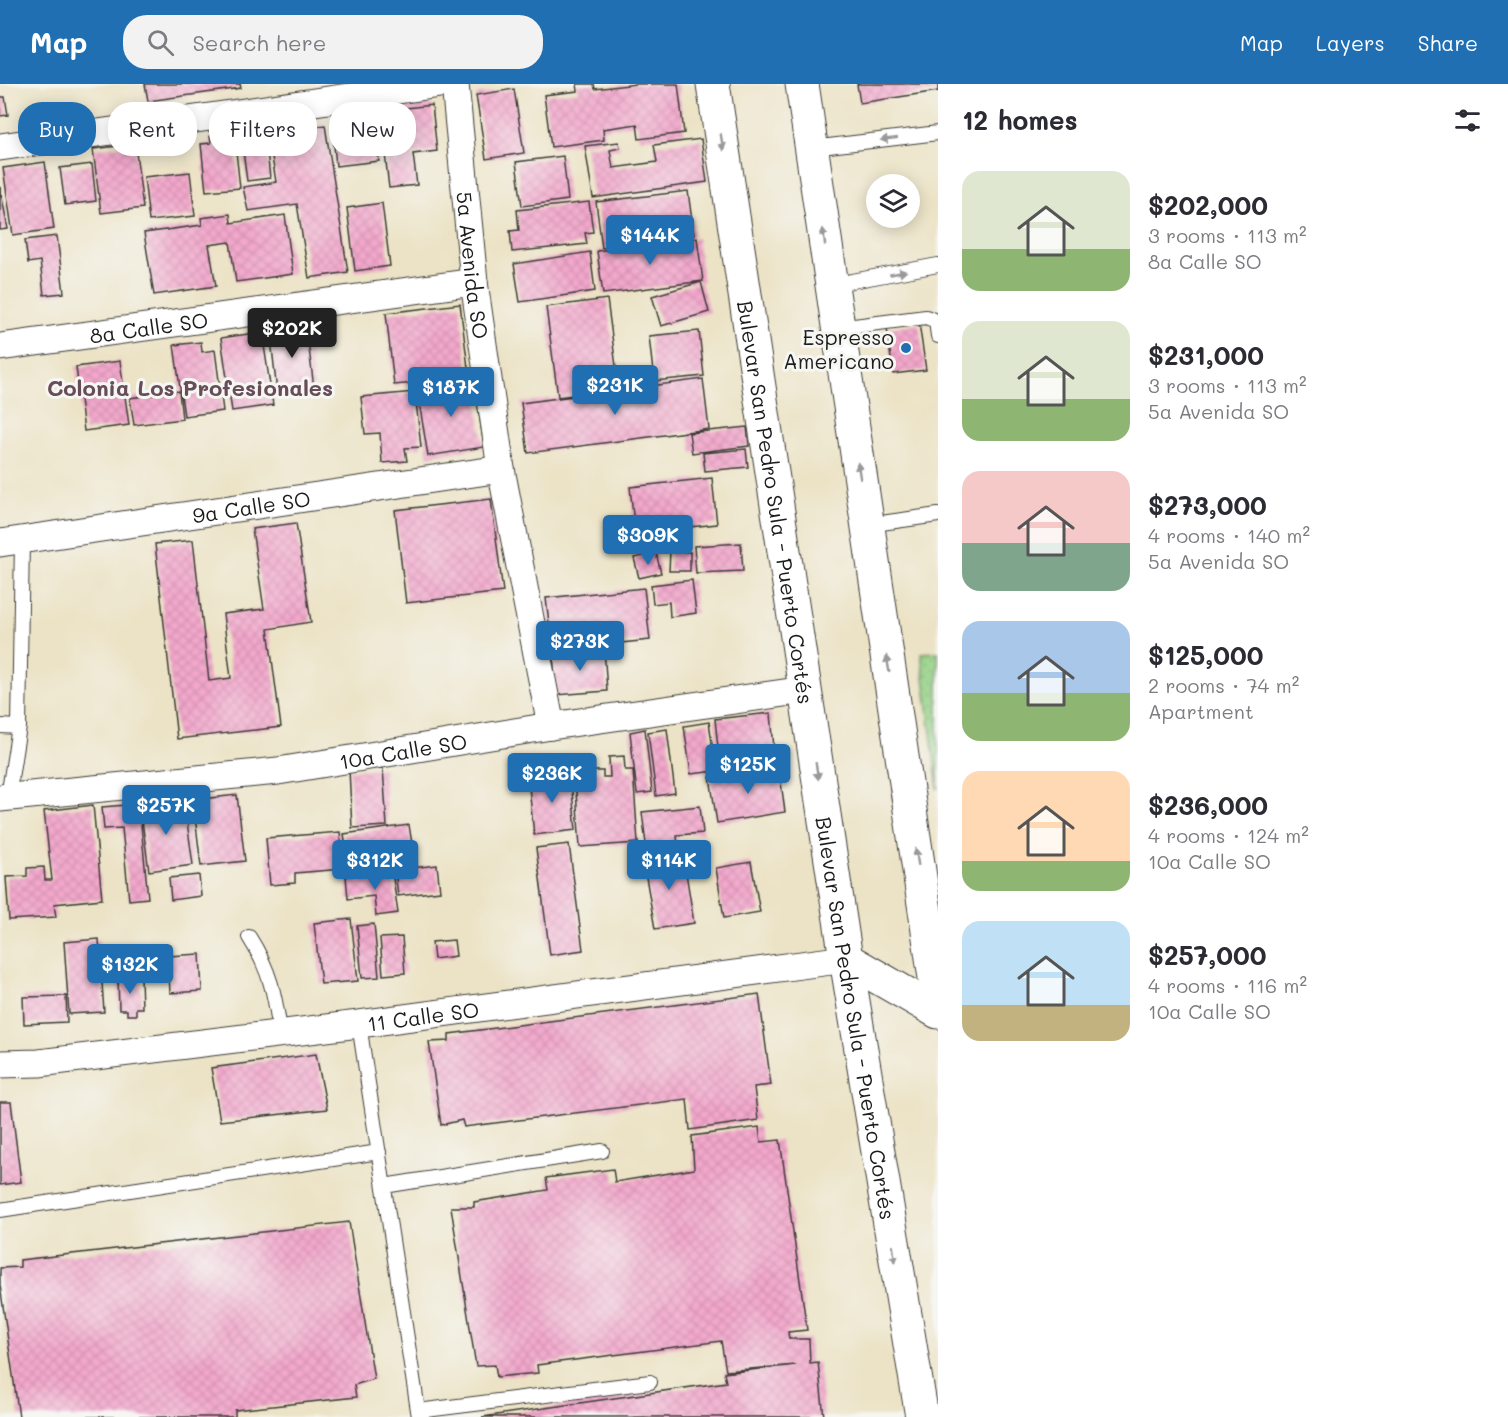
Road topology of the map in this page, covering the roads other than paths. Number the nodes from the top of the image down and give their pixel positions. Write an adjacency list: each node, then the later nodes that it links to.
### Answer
1 (440, 84): 6 (street)
2 (455, 84): 9 (street, 5a Avenida SO)
3 (713, 84): 18 (main road, Bulevar San Pedro Sula - Puerto Cortés, one-way to 18)
4 (802, 84): 7 (main road)
5 (938, 133): 7 (lane, one-way to 7)
6 (0, 147)
7 (811, 148): 10 (main road, one-way to 7)
8 (938, 265): 10 (lane, one-way to 8)
9 (474, 282): 13 (street, 8a Calle SO); 14 (street, 5a Avenida SO)
10 (831, 285): 11 (main road)
11 (838, 328): 12 (lane); 16 (main road, one-way to 11)
12 (938, 336)
13 (0, 347)
14 (501, 469): 17 (street, 9a Calle SO); 20 (street, 5a Avenida SO)
15 (938, 514): 16 (lane)
16 (867, 525): 25 (main road, one-way to 16)
17 (11, 542): 21 (lane)
18 (805, 690): 20 (street, 10a Calle SO); 24 (main road, Bulevar San Pedro Sula - Puerto Cortés, one-way to 24)
19 (0, 726): 21 (lane)
20 (550, 726): 22 (street, 10a Calle SO)
21 (19, 727): 22 (lane)
22 (4, 798)
23 (249, 937): 28 (lane)
24 (846, 959): 26 (main road); 27 (street, 11 Calle SO); 36 (main road, Bulevar San Pedro Sula - Puerto Cortés, one-way to 36)
25 (938, 998)
26 (938, 1012)
27 (359, 1024): 28 (street, 11 Calle SO); 31 (lane)
28 (280, 1032): 29 (street, 11 Calle SO)
29 (0, 1064)
30 (602, 1151): 32 (lane)
31 (379, 1152): 32 (lane); 33 (lane)
32 (384, 1186): 35 (lane)
33 (0, 1210)
34 (650, 1382): 35 (lane)
35 (418, 1414)
36 (922, 1417)

